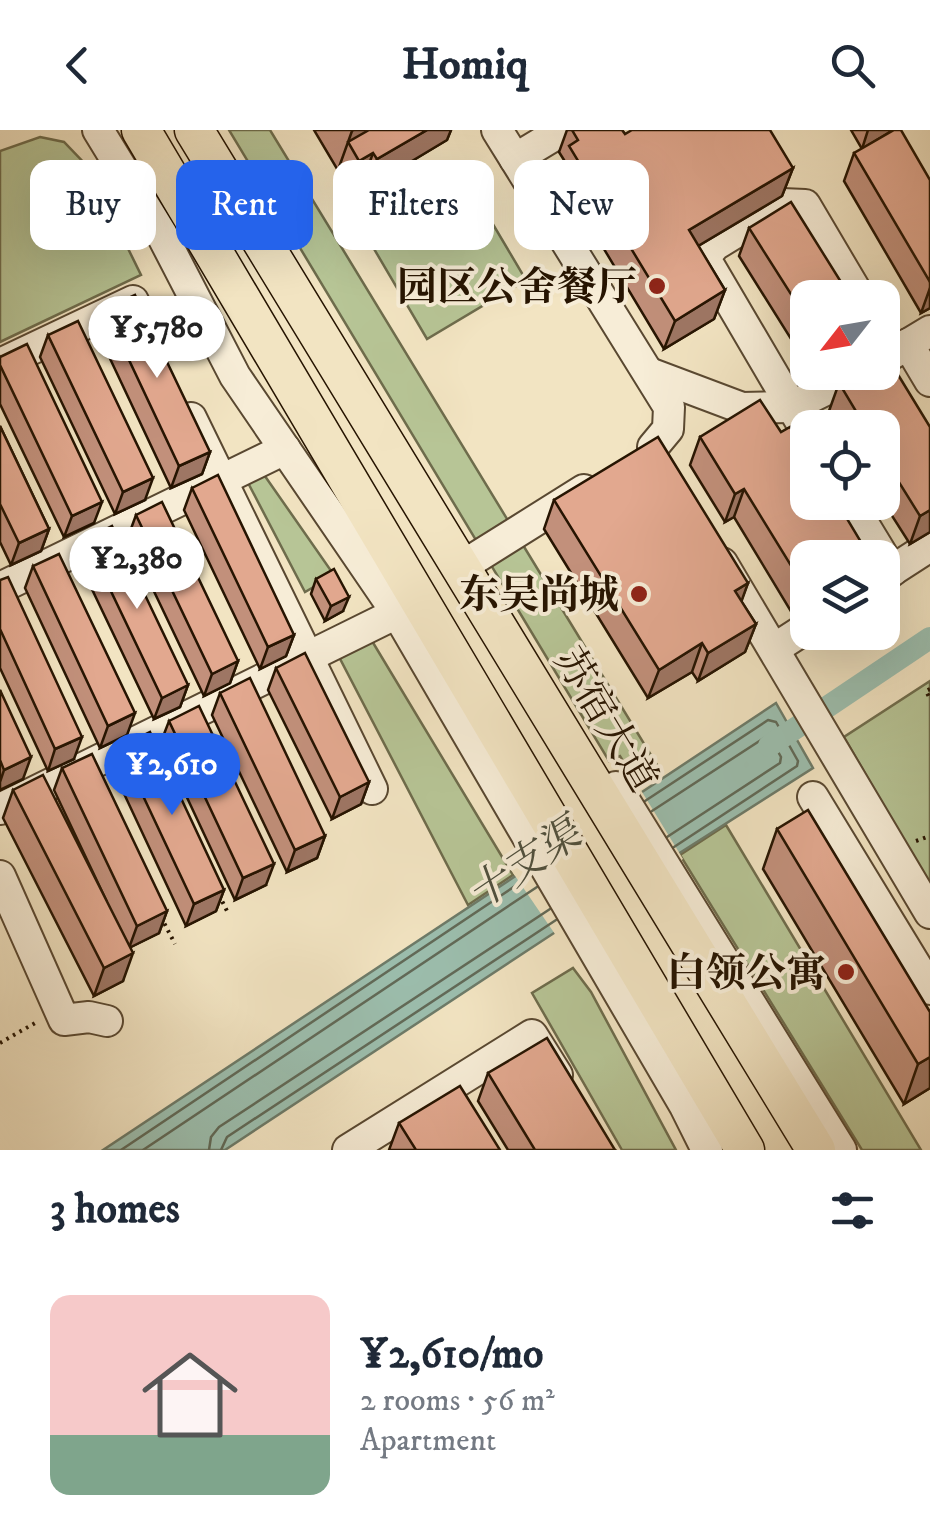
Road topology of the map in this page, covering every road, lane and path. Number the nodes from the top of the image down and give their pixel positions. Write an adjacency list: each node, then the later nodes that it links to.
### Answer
1 (98, 130): 18 (lane)
2 (142, 130): 37 (main road)
3 (194, 130): 22 (main road, 苏宿大道)
4 (212, 130): 22 (lane)
5 (497, 130): 7 (lane)
6 (563, 130): 7 (lane)
7 (514, 159): 12 (lane)
8 (849, 280): 16 (lane)
9 (149, 333): 11 (lane)
10 (900, 346): 13 (lane)
11 (0, 364)
12 (648, 372): 16 (lane); 22 (lane)
13 (930, 381)
14 (825, 390): 16 (lane)
15 (181, 398): 19 (lane)
16 (791, 407): 17 (lane)
17 (793, 410)
18 (285, 450): 19 (lane); 25 (lane)
19 (221, 480): 24 (lane); 28 (lane)
20 (703, 532): 27 (lane)
21 (930, 546): 23 (lane)
22 (468, 562): 39 (main road, 苏宿大道)
23 (900, 566)
24 (0, 588)
25 (397, 613): 28 (lane); 37 (lane)
26 (790, 639): 27 (lane)
27 (774, 649): 42 (lane)
28 (308, 658): 32 (lane); 33 (lane)
29 (930, 689): 30 (path)
30 (930, 699)
31 (22, 760): 33 (lane)
32 (372, 789)
33 (36, 792): 35 (lane); 36 (lane)
34 (813, 796): 44 (lane)
35 (0, 810)
36 (53, 825)
37 (544, 839): 43 (main road)
38 (0, 876): 46 (lane)
39 (665, 883): 55 (main road, 苏宿大道); 56 (lane)
40 (220, 896): 41 (path)
41 (228, 913)
42 (930, 913)
43 (597, 928): 53 (lane); 54 (main road)
44 (919, 947): 45 (lane)
45 (930, 989)
46 (59, 1008): 47 (lane); 48 (path)
47 (107, 1021)
48 (0, 1043)
49 (452, 1086): 50 (lane); 51 (lane); 52 (lane)
50 (573, 1101)
51 (471, 1118)
52 (358, 1147)
53 (707, 1150)
54 (745, 1150)
55 (816, 1150)
56 (840, 1150)

